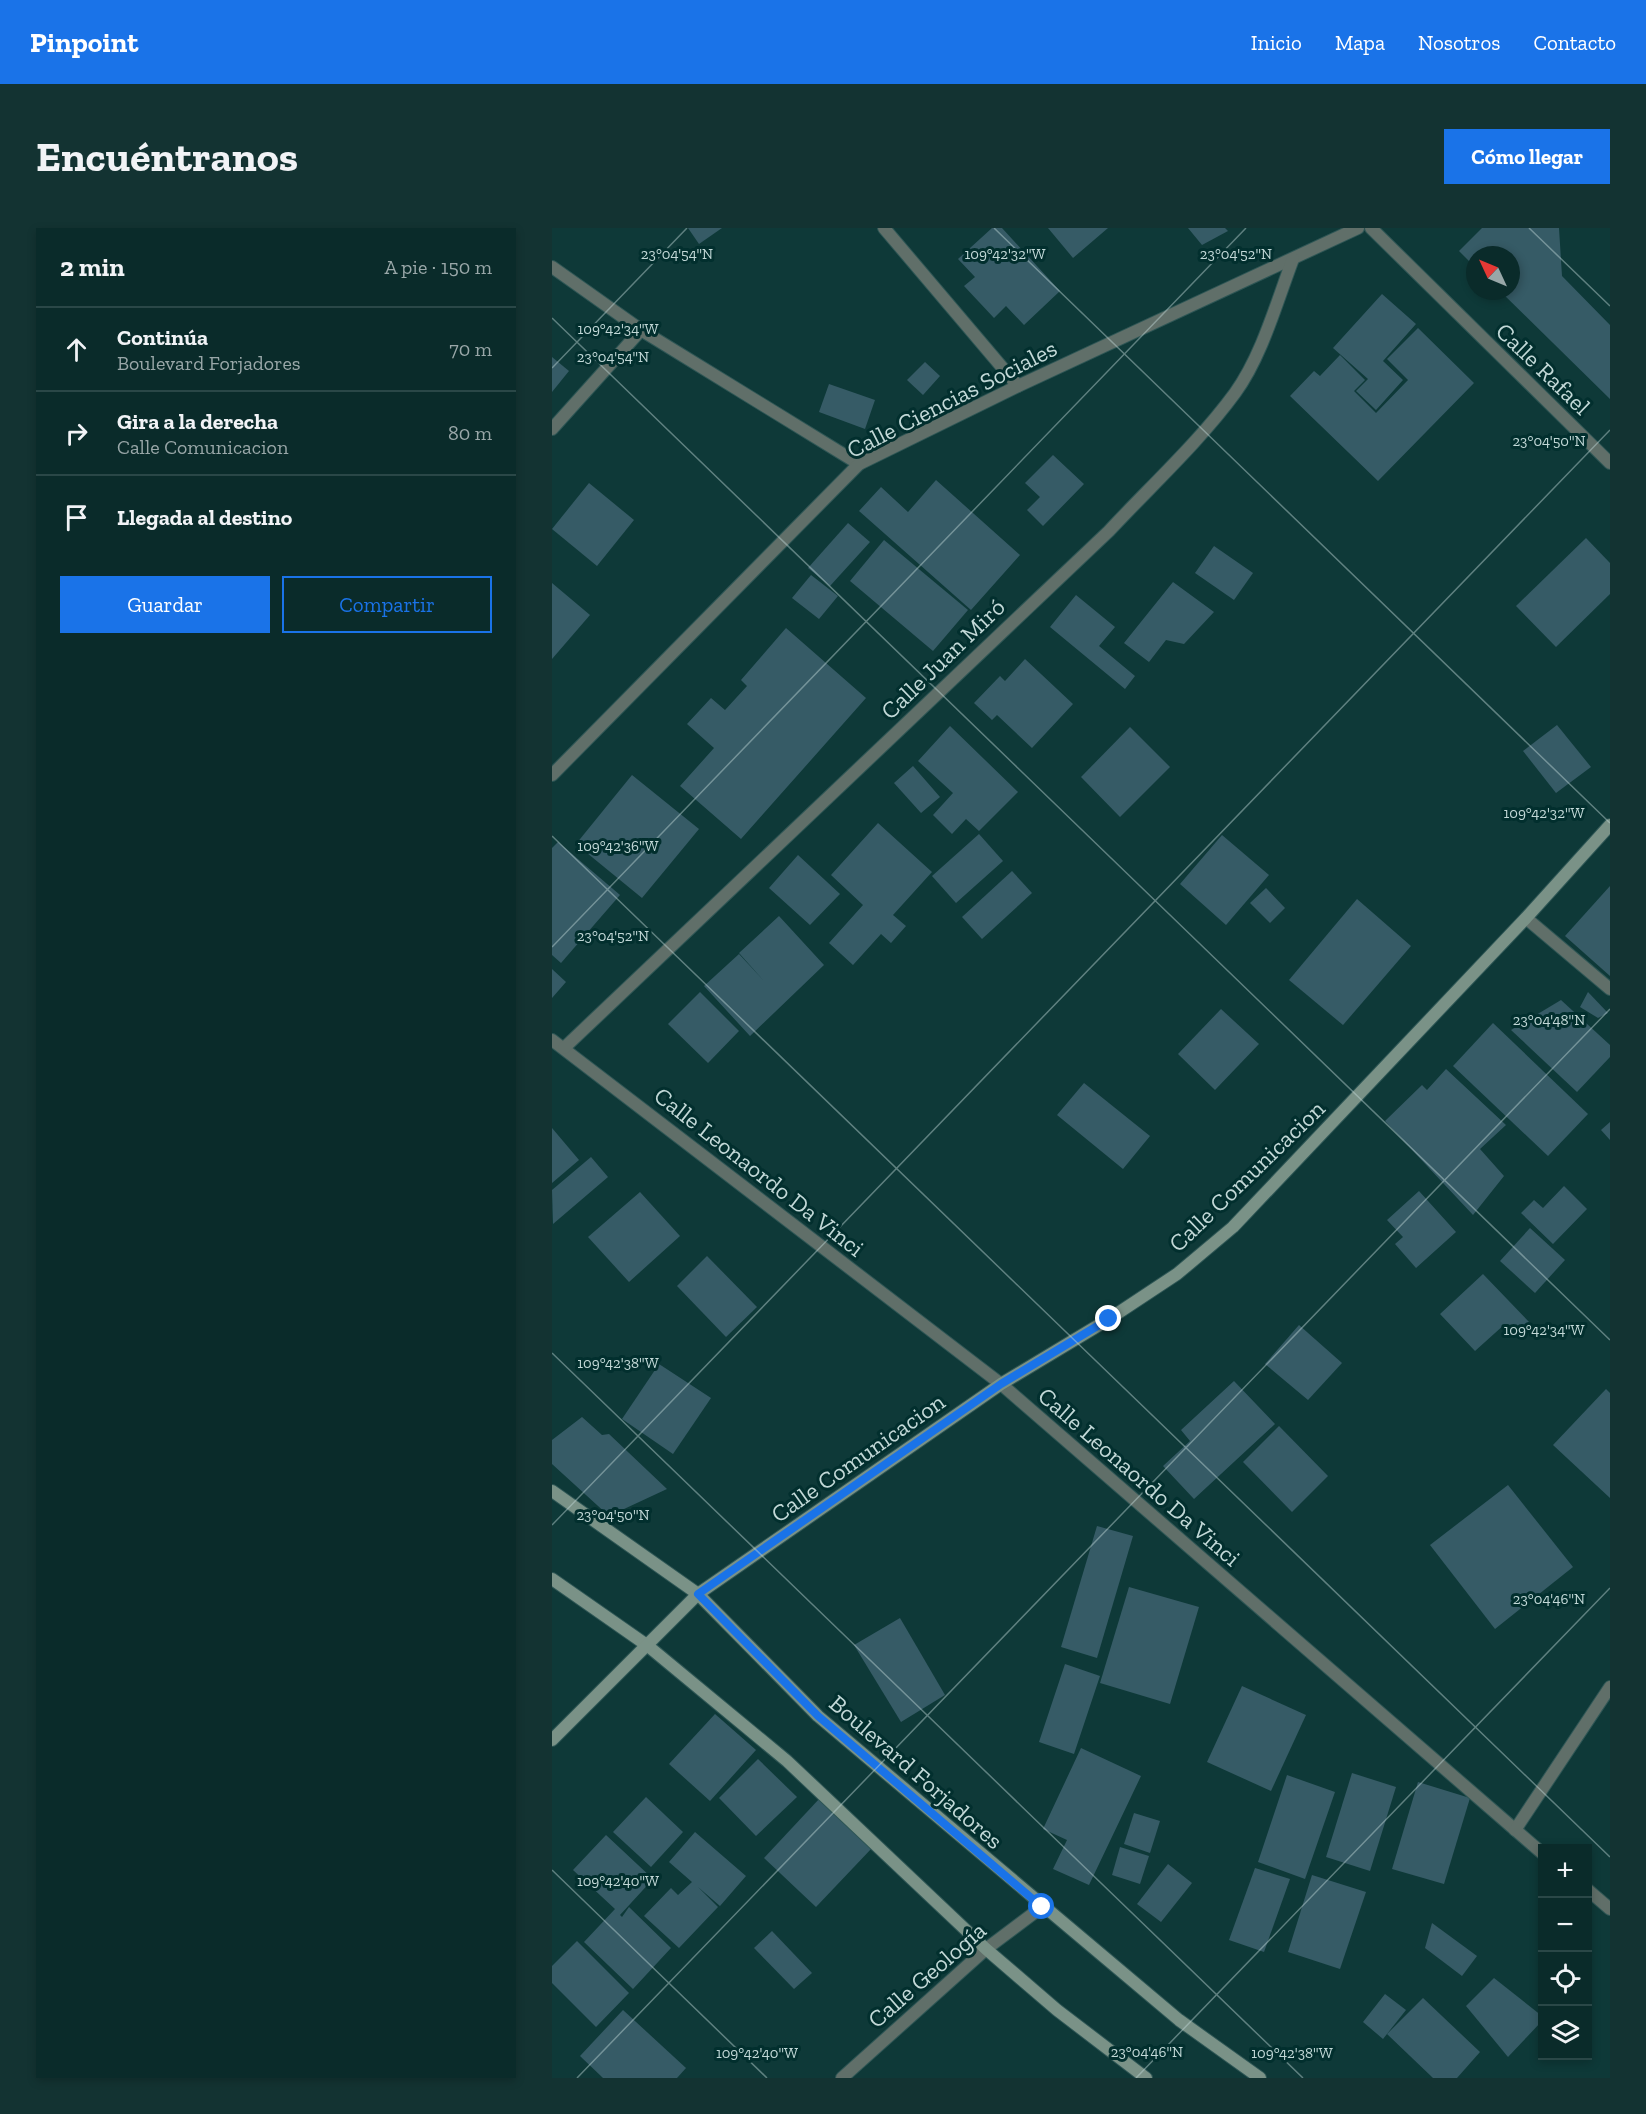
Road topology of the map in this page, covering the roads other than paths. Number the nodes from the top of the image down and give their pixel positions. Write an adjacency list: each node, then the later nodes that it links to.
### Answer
1 (884, 228): 7 (street)
2 (1358, 228): 4 (street, Calle Ciencias Sociales)
3 (1371, 228): 9 (street, Calle Rafael)
4 (1293, 259): 7 (street, Calle Ciencias Sociales); 16 (street, Calle Juan Miró)
5 (552, 267): 6 (street)
6 (641, 330): 8 (street); 10 (street)
7 (1018, 386): 10 (street, Calle Ciencias Sociales)
8 (552, 429)
9 (1610, 463)
10 (859, 464): 11 (street, Calle Ciencias Sociales)
11 (552, 775)
12 (1610, 825): 13 (street, Calle Comunicacion)
13 (1526, 918): 14 (street); 17 (street, Calle Comunicacion)
14 (1610, 989)
15 (552, 1040): 16 (street, Calle Leonaordo Da Vinci)
16 (564, 1048): 17 (street, Calle Leonaordo Da Vinci)
17 (1001, 1384): 20 (street, Calle Comunicacion); 24 (street, Calle Leonaordo Da Vinci)
18 (552, 1491): 20 (street, Boulevard Forjadores)
19 (552, 1579): 21 (street)
20 (698, 1594): 21 (street, Calle Comunicacion); 27 (street, Boulevard Forjadores)
21 (648, 1646): 23 (street, Calle Comunicacion); 29 (street)
22 (1610, 1687): 24 (street)
23 (552, 1740)
24 (1515, 1830): 25 (street, Calle Leonaordo Da Vinci)
25 (1538, 1850)
26 (1592, 1894): 28 (street)
27 (1042, 1907): 29 (street, Calle Geología); 32 (street, Boulevard Forjadores)
28 (1610, 1909)
29 (986, 1948): 30 (street, Calle Geología); 31 (street)
30 (842, 2078)
31 (1146, 2078)
32 (1260, 2078)

